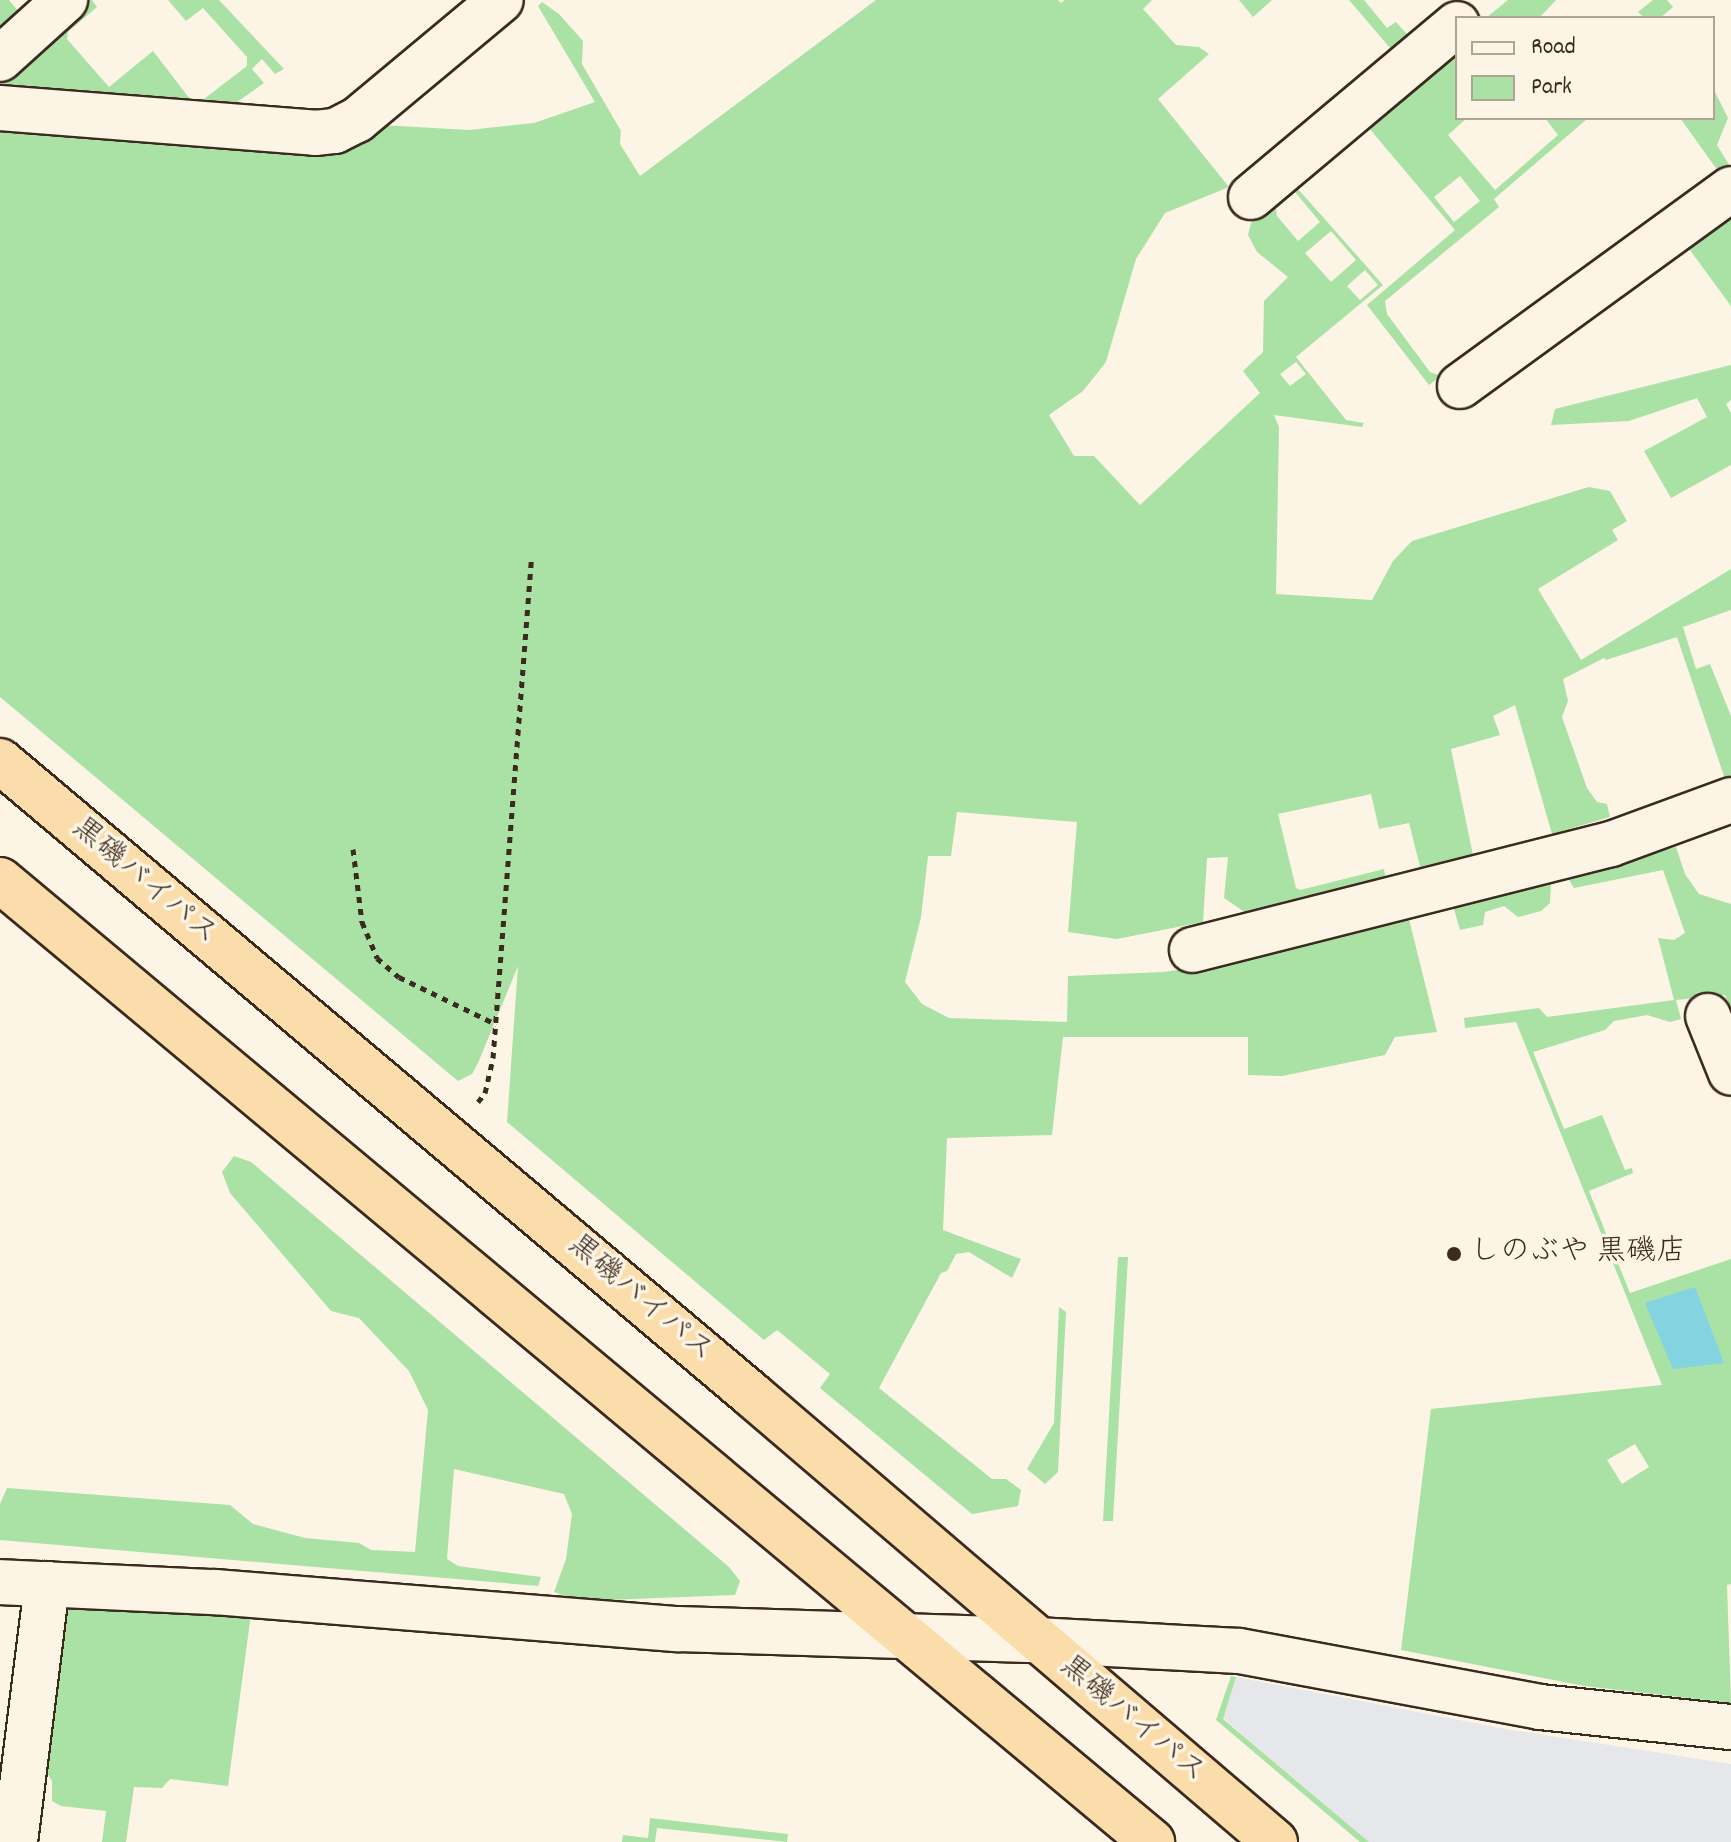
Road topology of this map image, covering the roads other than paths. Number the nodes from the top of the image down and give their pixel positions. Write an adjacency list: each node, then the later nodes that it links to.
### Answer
1 (65, 0): 6 (street)
2 (501, 0): 7 (street)
3 (1485, 0): 4 (street)
4 (1466, 16)
5 (1455, 26): 9 (street)
6 (0, 59)
7 (0, 108)
8 (1731, 189): 10 (street)
9 (1251, 197)
10 (1460, 386)
11 (0, 761): 20 (highway, 黒磯バイパス)
12 (1731, 800): 14 (street)
13 (0, 880): 19 (highway)
14 (1192, 950)
15 (1708, 1016): 16 (street)
16 (1731, 1073)
17 (0, 1582): 18 (street)
18 (47, 1584): 19 (street); 22 (street)
19 (908, 1636): 20 (street); 23 (highway)
20 (1036, 1640): 21 (street); 24 (highway, 黒磯バイパス)
21 (1731, 1727)
22 (15, 1842)
23 (1152, 1842)
24 (1275, 1842)

